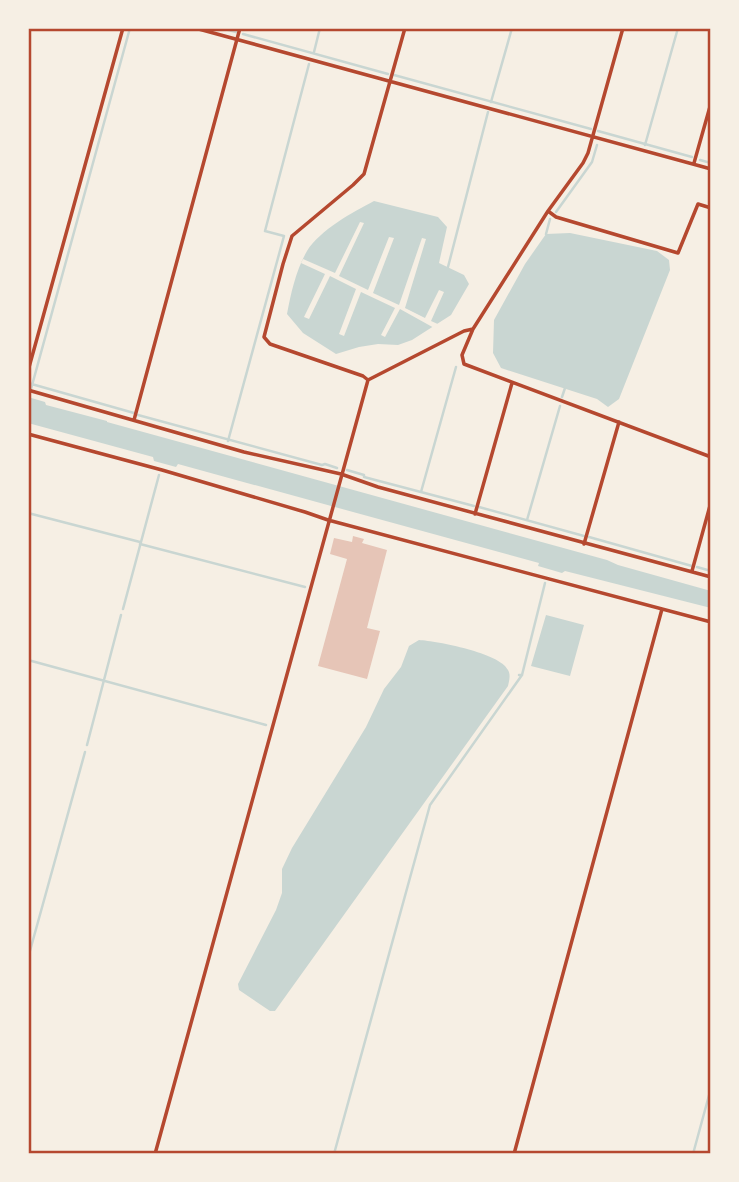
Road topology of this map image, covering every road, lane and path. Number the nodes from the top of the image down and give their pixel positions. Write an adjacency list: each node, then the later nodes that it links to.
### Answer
1 (122, 28): 15 (street)
2 (195, 28): 6 (street)
3 (240, 28): 6 (street)
4 (405, 28): 7 (street)
5 (623, 28): 9 (street)
6 (237, 40): 7 (street); 19 (street)
7 (390, 82): 9 (street); 16 (street)
8 (711, 103): 10 (street)
9 (593, 136): 10 (street); 13 (street)
10 (694, 163): 11 (street)
11 (711, 169)
12 (711, 208): 13 (street)
13 (548, 211): 14 (street)
14 (473, 329): 16 (street); 17 (street)
15 (28, 371)
16 (368, 380): 23 (street)
17 (512, 383): 20 (street); 25 (street)
18 (28, 390): 19 (street)
19 (134, 420): 23 (street)
20 (619, 422): 22 (street); 27 (street)
21 (28, 434): 26 (street)
22 (711, 457)
23 (341, 476): 25 (street); 26 (street)
24 (711, 502): 28 (street)
25 (475, 514): 27 (street)
26 (328, 520): 30 (street); 32 (street)
27 (584, 544): 28 (street)
28 (692, 572): 29 (street)
29 (711, 578)
30 (663, 609): 31 (street); 33 (street)
31 (711, 622)
32 (155, 1154)
33 (514, 1154)

